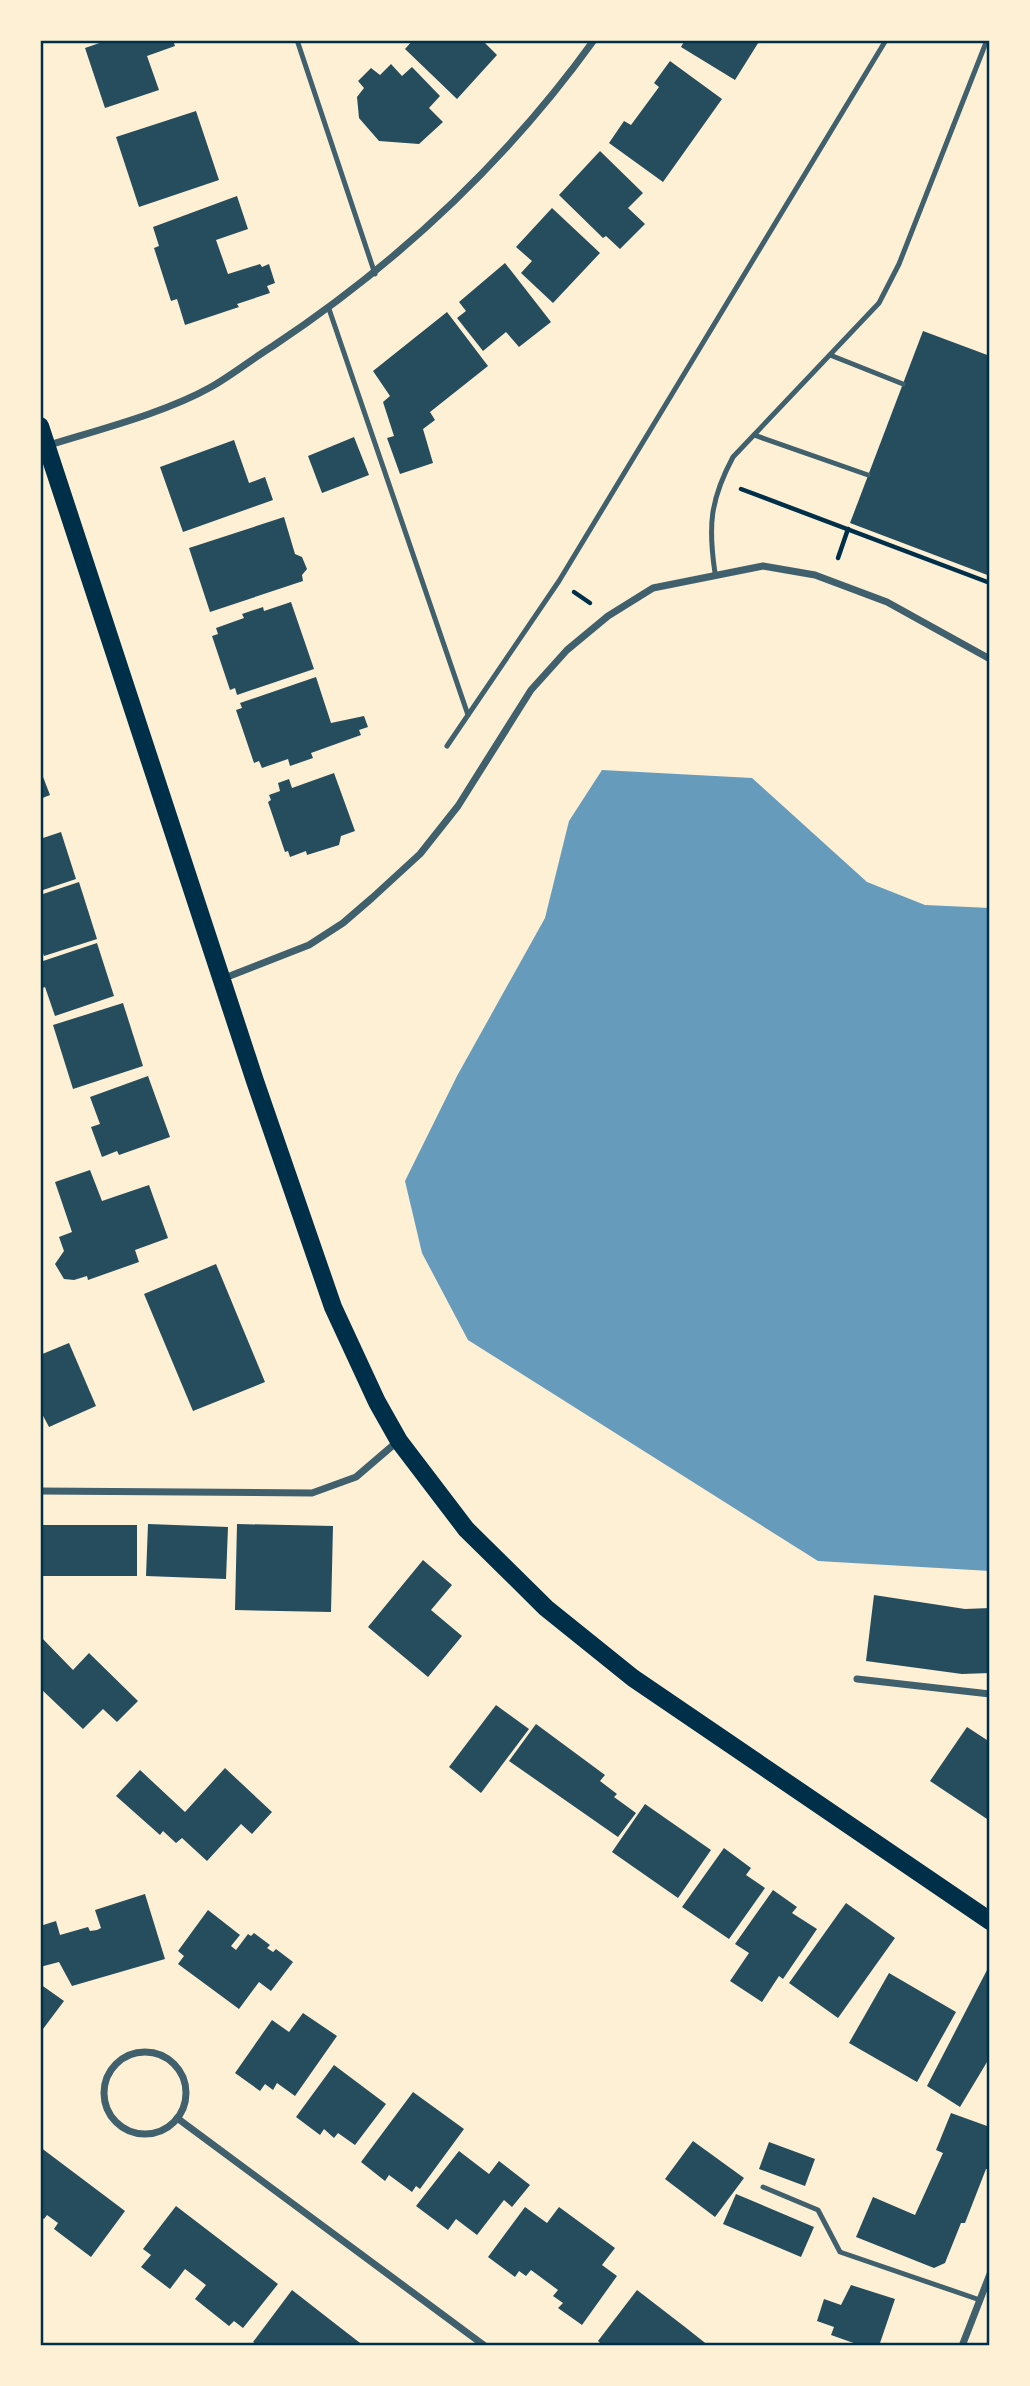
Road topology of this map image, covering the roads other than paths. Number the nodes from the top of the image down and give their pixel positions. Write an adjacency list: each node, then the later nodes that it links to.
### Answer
1 (297, 40): 5 (lane)
2 (594, 40): 5 (street)
3 (886, 40): 15 (lane)
4 (988, 40): 7 (lane)
5 (375, 274): 6 (street)
6 (328, 309): 11 (street); 15 (lane)
7 (830, 355): 8 (lane); 10 (lane)
8 (903, 384)
9 (40, 426): 11 (main road)
10 (754, 435): 12 (lane); 13 (lane)
11 (43, 447): 17 (main road)
12 (868, 475)
13 (715, 573): 14 (street); 17 (street)
14 (990, 659)
15 (468, 715): 16 (lane)
16 (447, 746)
17 (221, 979): 18 (main road)
18 (399, 1441): 19 (street); 22 (main road)
19 (40, 1491)
20 (857, 1679): 21 (street)
21 (990, 1694)
22 (990, 1921)
23 (177, 2119): 23 (street); 27 (street)
24 (763, 2188): 26 (lane)
25 (990, 2274): 26 (street)
26 (980, 2300): 28 (street)
27 (485, 2346)
28 (962, 2346)

